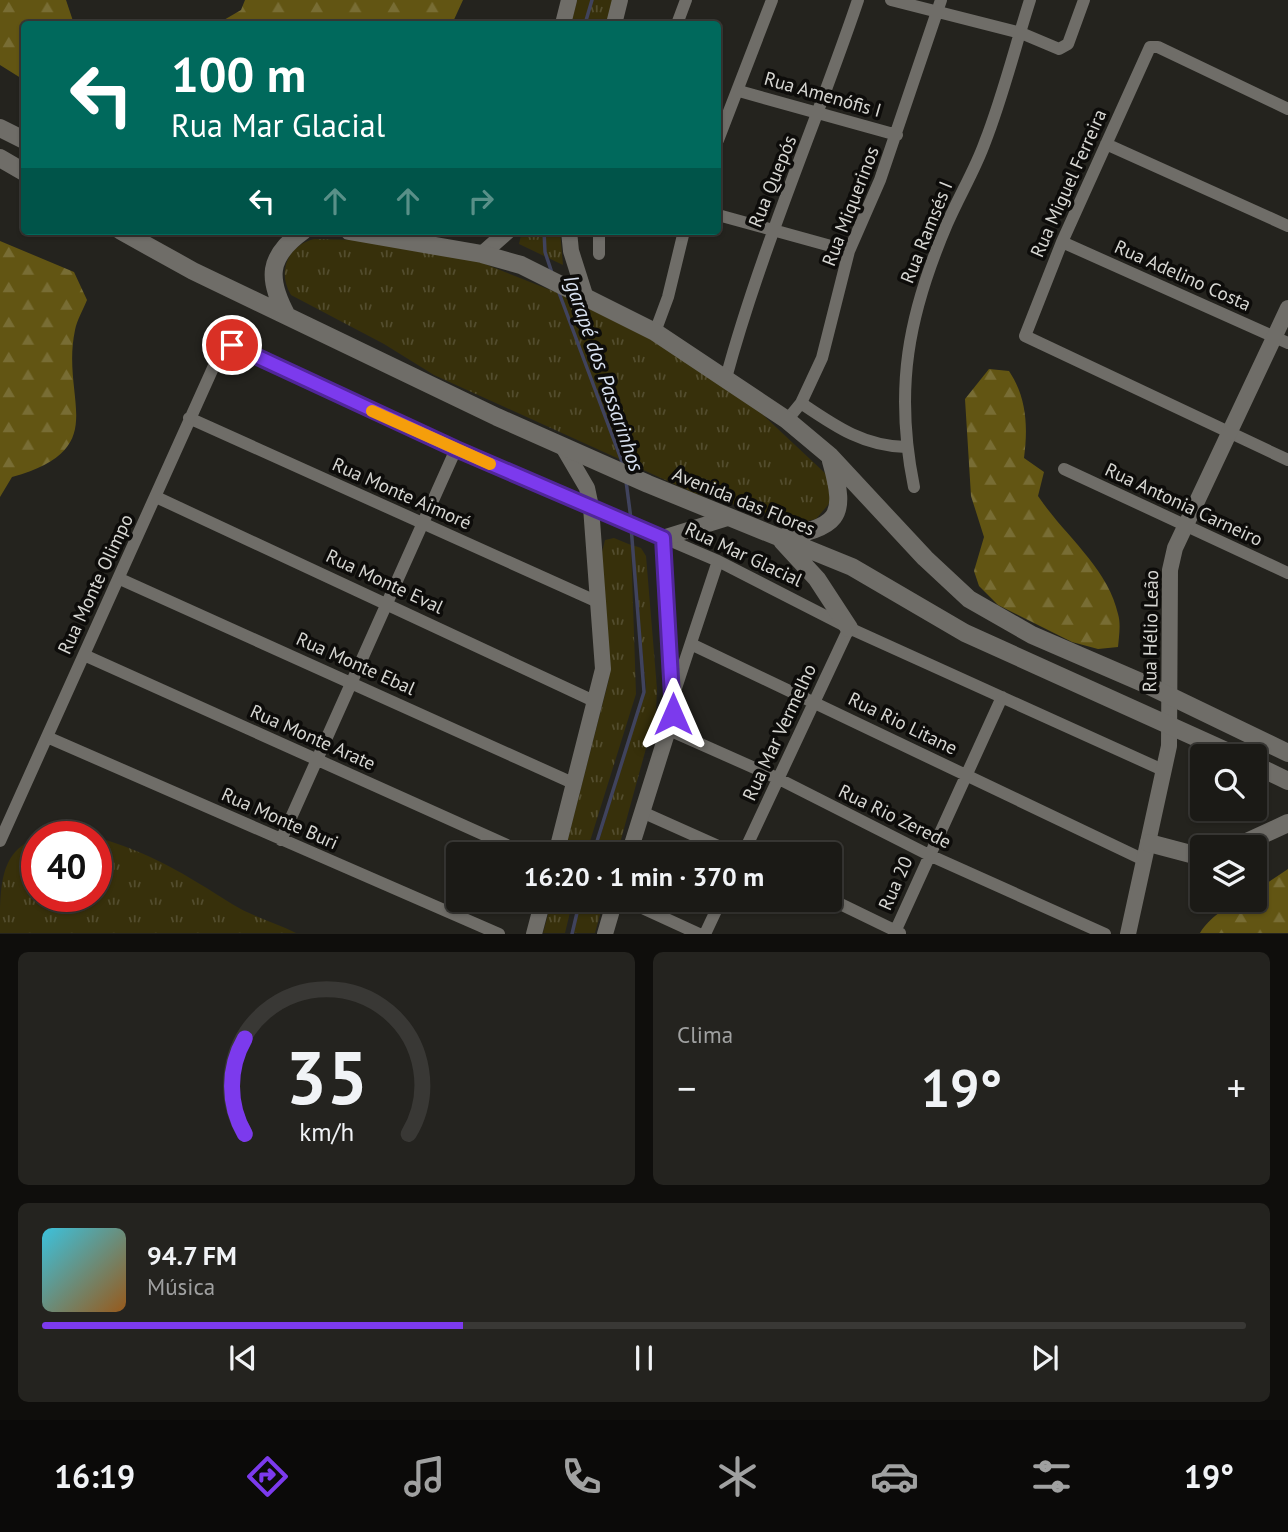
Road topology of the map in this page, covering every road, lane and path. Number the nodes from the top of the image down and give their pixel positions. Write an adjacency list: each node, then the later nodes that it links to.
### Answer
1 (569, 0): 10 (street)
2 (620, 0): 11 (street)
3 (686, 0): 12 (street)
4 (772, 0): 14 (street)
5 (858, 0): 16 (street, Rua Quepós)
6 (891, 0): 9 (street)
7 (1030, 0): 13 (street, Rua Ramsés I)
8 (1084, 0): 13 (street)
9 (939, 6): 13 (street); 19 (street, Rua Miquerinos)
10 (564, 21)
11 (615, 21)
12 (678, 21)
13 (1021, 33): 50 (street, Rua Ramsés I)
14 (739, 91): 16 (street, Rua Amenófis I); 18 (street)
15 (1288, 109): 21 (street, Rua Miguel Ferreira)
16 (820, 112): 19 (street, Rua Amenófis I); 26 (street, Rua Quepós)
17 (0, 128): 20 (main road)
18 (721, 133)
19 (897, 135): 35 (street, Rua Miquerinos)
20 (21, 138)
21 (1106, 144): 25 (street); 34 (street, Rua Miguel Ferreira)
22 (0, 158): 23 (main road)
23 (21, 170)
24 (721, 216): 26 (street)
25 (1288, 226)
26 (773, 229): 35 (street); 44 (street, Rua Quepós)
27 (128, 235): 40 (main road, Avenida das Flores)
28 (299, 235): 40 (main road)
29 (372, 235): 36 (main road)
30 (503, 235): 36 (street)
31 (569, 235): 38 (street)
32 (599, 235): 37 (street)
33 (683, 235): 41 (street)
34 (1062, 242): 42 (street, Rua Adelino Costa); 48 (street, Rua Miguel Ferreira)
35 (849, 251): 45 (street, Rua Miquerinos)
36 (482, 254): 38 (main road)
37 (599, 254)
38 (585, 295): 41 (main road)
39 (1288, 308): 42 (street, Rua Hélio Leão)
40 (287, 316): 49 (main road, Avenida das Flores)
41 (655, 332): 44 (main road)
42 (1281, 340): 48 (street, Rua Hélio Leão)
43 (226, 345): 46 (street, Rua Monte Olimpo); 51 (street, Rua Mar Glacial)
44 (726, 379): 47 (main road)
45 (801, 403): 47 (street, Rua Miquerinos); 50 (street)
46 (189, 418): 56 (street, Rua Monte Olimpo); 59 (street, Rua Monte Aimoré)
47 (787, 420): 52 (main road)
48 (1230, 433): 53 (street); 60 (street, Rua Hélio Leão)
49 (563, 447): 57 (street); 58 (main road, Avenida das Flores)
50 (906, 447): 55 (street, Rua Ramsés I)
51 (456, 449): 57 (street, Rua Mar Glacial); 59 (street)
52 (830, 456): 62 (main road); 79 (main road)
53 (1288, 460)
54 (1064, 469): 60 (street, Rua Antonia Carneiro)
55 (914, 487)
56 (156, 497): 65 (street, Rua Monte Olimpo); 66 (street, Rua Monte Eval)
57 (591, 507): 61 (street, Rua Mar Glacial); 67 (street)
58 (727, 518): 61 (street); 62 (main road, Avenida das Flores)
59 (422, 523): 66 (street); 67 (street, Rua Monte Aimoré)
60 (1184, 527): 64 (street, Rua Antonia Carneiro); 81 (street, Rua Hélio Leão)
61 (656, 535): 63 (street, Rua Mar Glacial); 72 (street)
62 (780, 538): 68 (main road); 78 (main road, Avenida das Flores)
63 (718, 561): 68 (street, Rua Mar Glacial); 69 (street)
64 (1288, 573)
65 (120, 579): 70 (street, Rua Monte Olimpo); 71 (street, Rua Monte Ebal)
66 (387, 603): 71 (street); 74 (street, Rua Monte Eval)
67 (600, 603): 74 (street)
68 (849, 628): 73 (street, Rua Mar Glacial); 75 (street, Rua Mar Vermelho)
69 (692, 645): 72 (street); 75 (street, Rua Rio Litane)
70 (84, 655): 77 (street, Rua Monte Olimpo); 80 (street, Rua Monte Arate)
71 (351, 681): 80 (street); 86 (street, Rua Monte Ebal)
72 (674, 695): 76 (street)
73 (1002, 697): 81 (street, Rua Mar Glacial); 83 (street, Rua 20)
74 (596, 702): 86 (street)
75 (814, 702): 83 (street, Rua Rio Litane); 84 (street, Rua Mar Vermelho)
76 (669, 730): 84 (street, Rua Rio Zerede); 87 (street)
77 (47, 737): 90 (street, Rua Monte Buri); 91 (street, Rua Monte Olimpo)
78 (1210, 744)
79 (1288, 753)
80 (316, 760): 90 (street); 92 (street, Rua Monte Arate)
81 (1165, 771): 97 (street, Rua Hélio Leão)
82 (1267, 771): 85 (main road)
83 (966, 775): 97 (street, Rua Rio Litane); 98 (street, Rua 20)
84 (777, 778): 96 (street, Rua Mar Vermelho); 98 (street, Rua Rio Zerede)
85 (1288, 782)
86 (575, 784): 93 (street)
87 (642, 812): 94 (street); 95 (street)
88 (1288, 824): 89 (main road)
89 (1263, 835)
90 (281, 840): 105 (street, Rua Monte Buri)
91 (0, 841)
92 (500, 842)
93 (559, 842)
94 (633, 842)
95 (709, 842)
96 (748, 842)
97 (1147, 851): 99 (main road); 112 (street, Rua Hélio Leão)
98 (929, 855): 110 (street, Rua 20); 111 (street, Rua Rio Zerede)
99 (1190, 856)
100 (842, 905): 110 (street)
101 (540, 912): 106 (street)
102 (611, 912): 107 (street)
103 (652, 912): 108 (street)
104 (715, 912): 109 (street)
105 (499, 933)
106 (534, 933)
107 (605, 933)
108 (699, 933)
109 (705, 933)
110 (896, 933)
111 (1105, 933)
112 (1128, 933)

